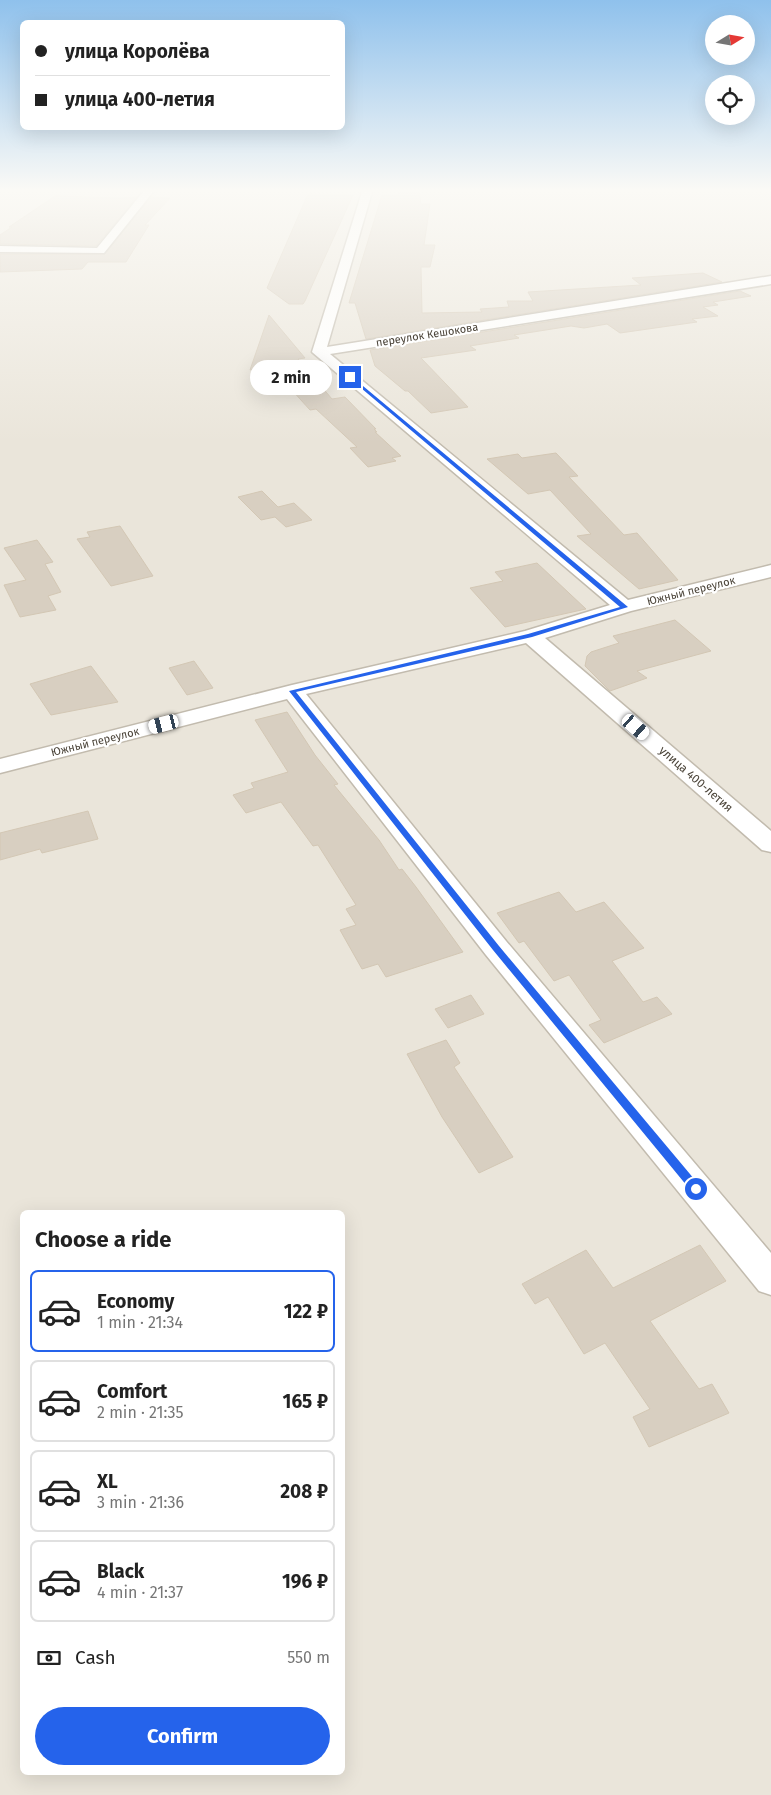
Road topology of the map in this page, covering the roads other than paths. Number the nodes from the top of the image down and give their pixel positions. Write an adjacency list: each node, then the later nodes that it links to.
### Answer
1 (342, 276): 3 (street)
2 (771, 280): 3 (street, переулок Кешокова)
3 (319, 352): 5 (street)
4 (771, 571): 5 (street, Южный переулок)
5 (624, 607): 6 (street, Южный переулок)
6 (530, 636): 7 (street, Южный переулок); 9 (street, улица 400-летия)
7 (292, 691): 8 (street, Южный переулок); 10 (street)
8 (0, 766)
9 (771, 844)
10 (771, 1279)

